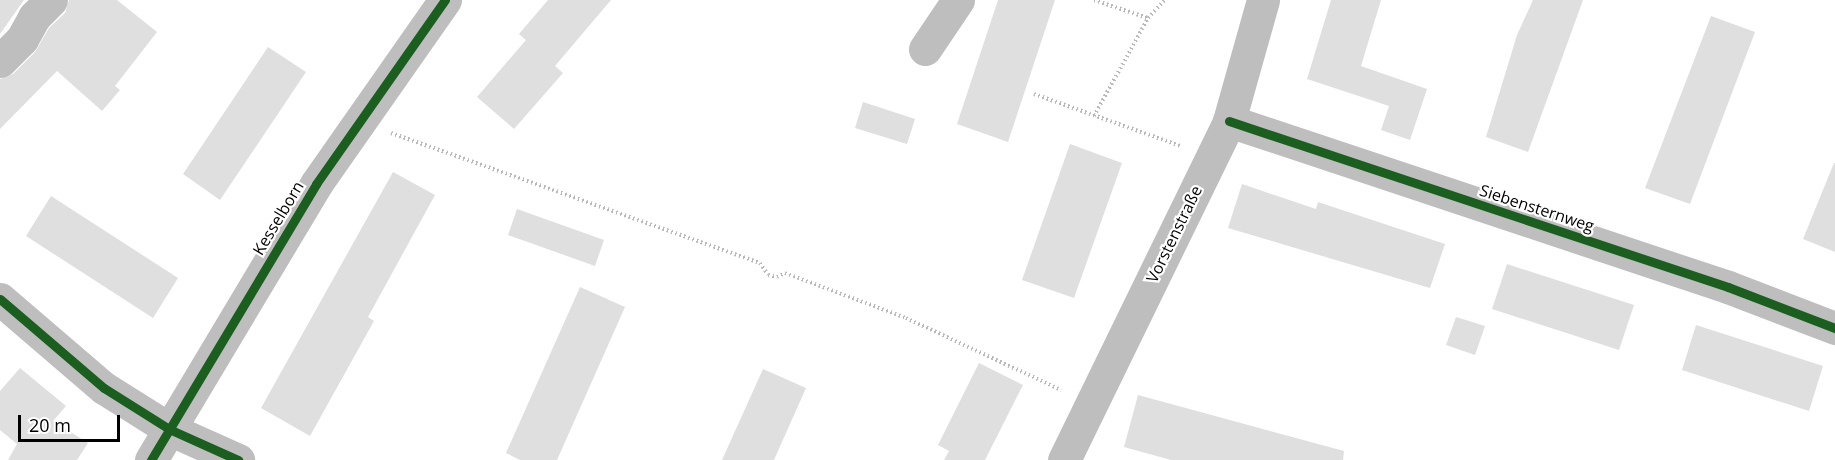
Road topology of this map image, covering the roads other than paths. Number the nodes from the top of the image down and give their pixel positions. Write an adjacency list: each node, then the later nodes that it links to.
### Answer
1 (51, 0): 6 (street)
2 (445, 0): 10 (street, Kesselborn)
3 (958, 0): 5 (street)
4 (1263, 0): 7 (street, Vorstenstraße)
5 (925, 49)
6 (0, 61)
7 (1229, 121): 9 (street, Siebensternweg); 13 (street, Vorstenstraße)
8 (0, 299): 10 (street)
9 (1835, 328)
10 (169, 429): 11 (street, Kesselborn); 12 (street)
11 (151, 460)
12 (238, 460)
13 (1064, 460)

